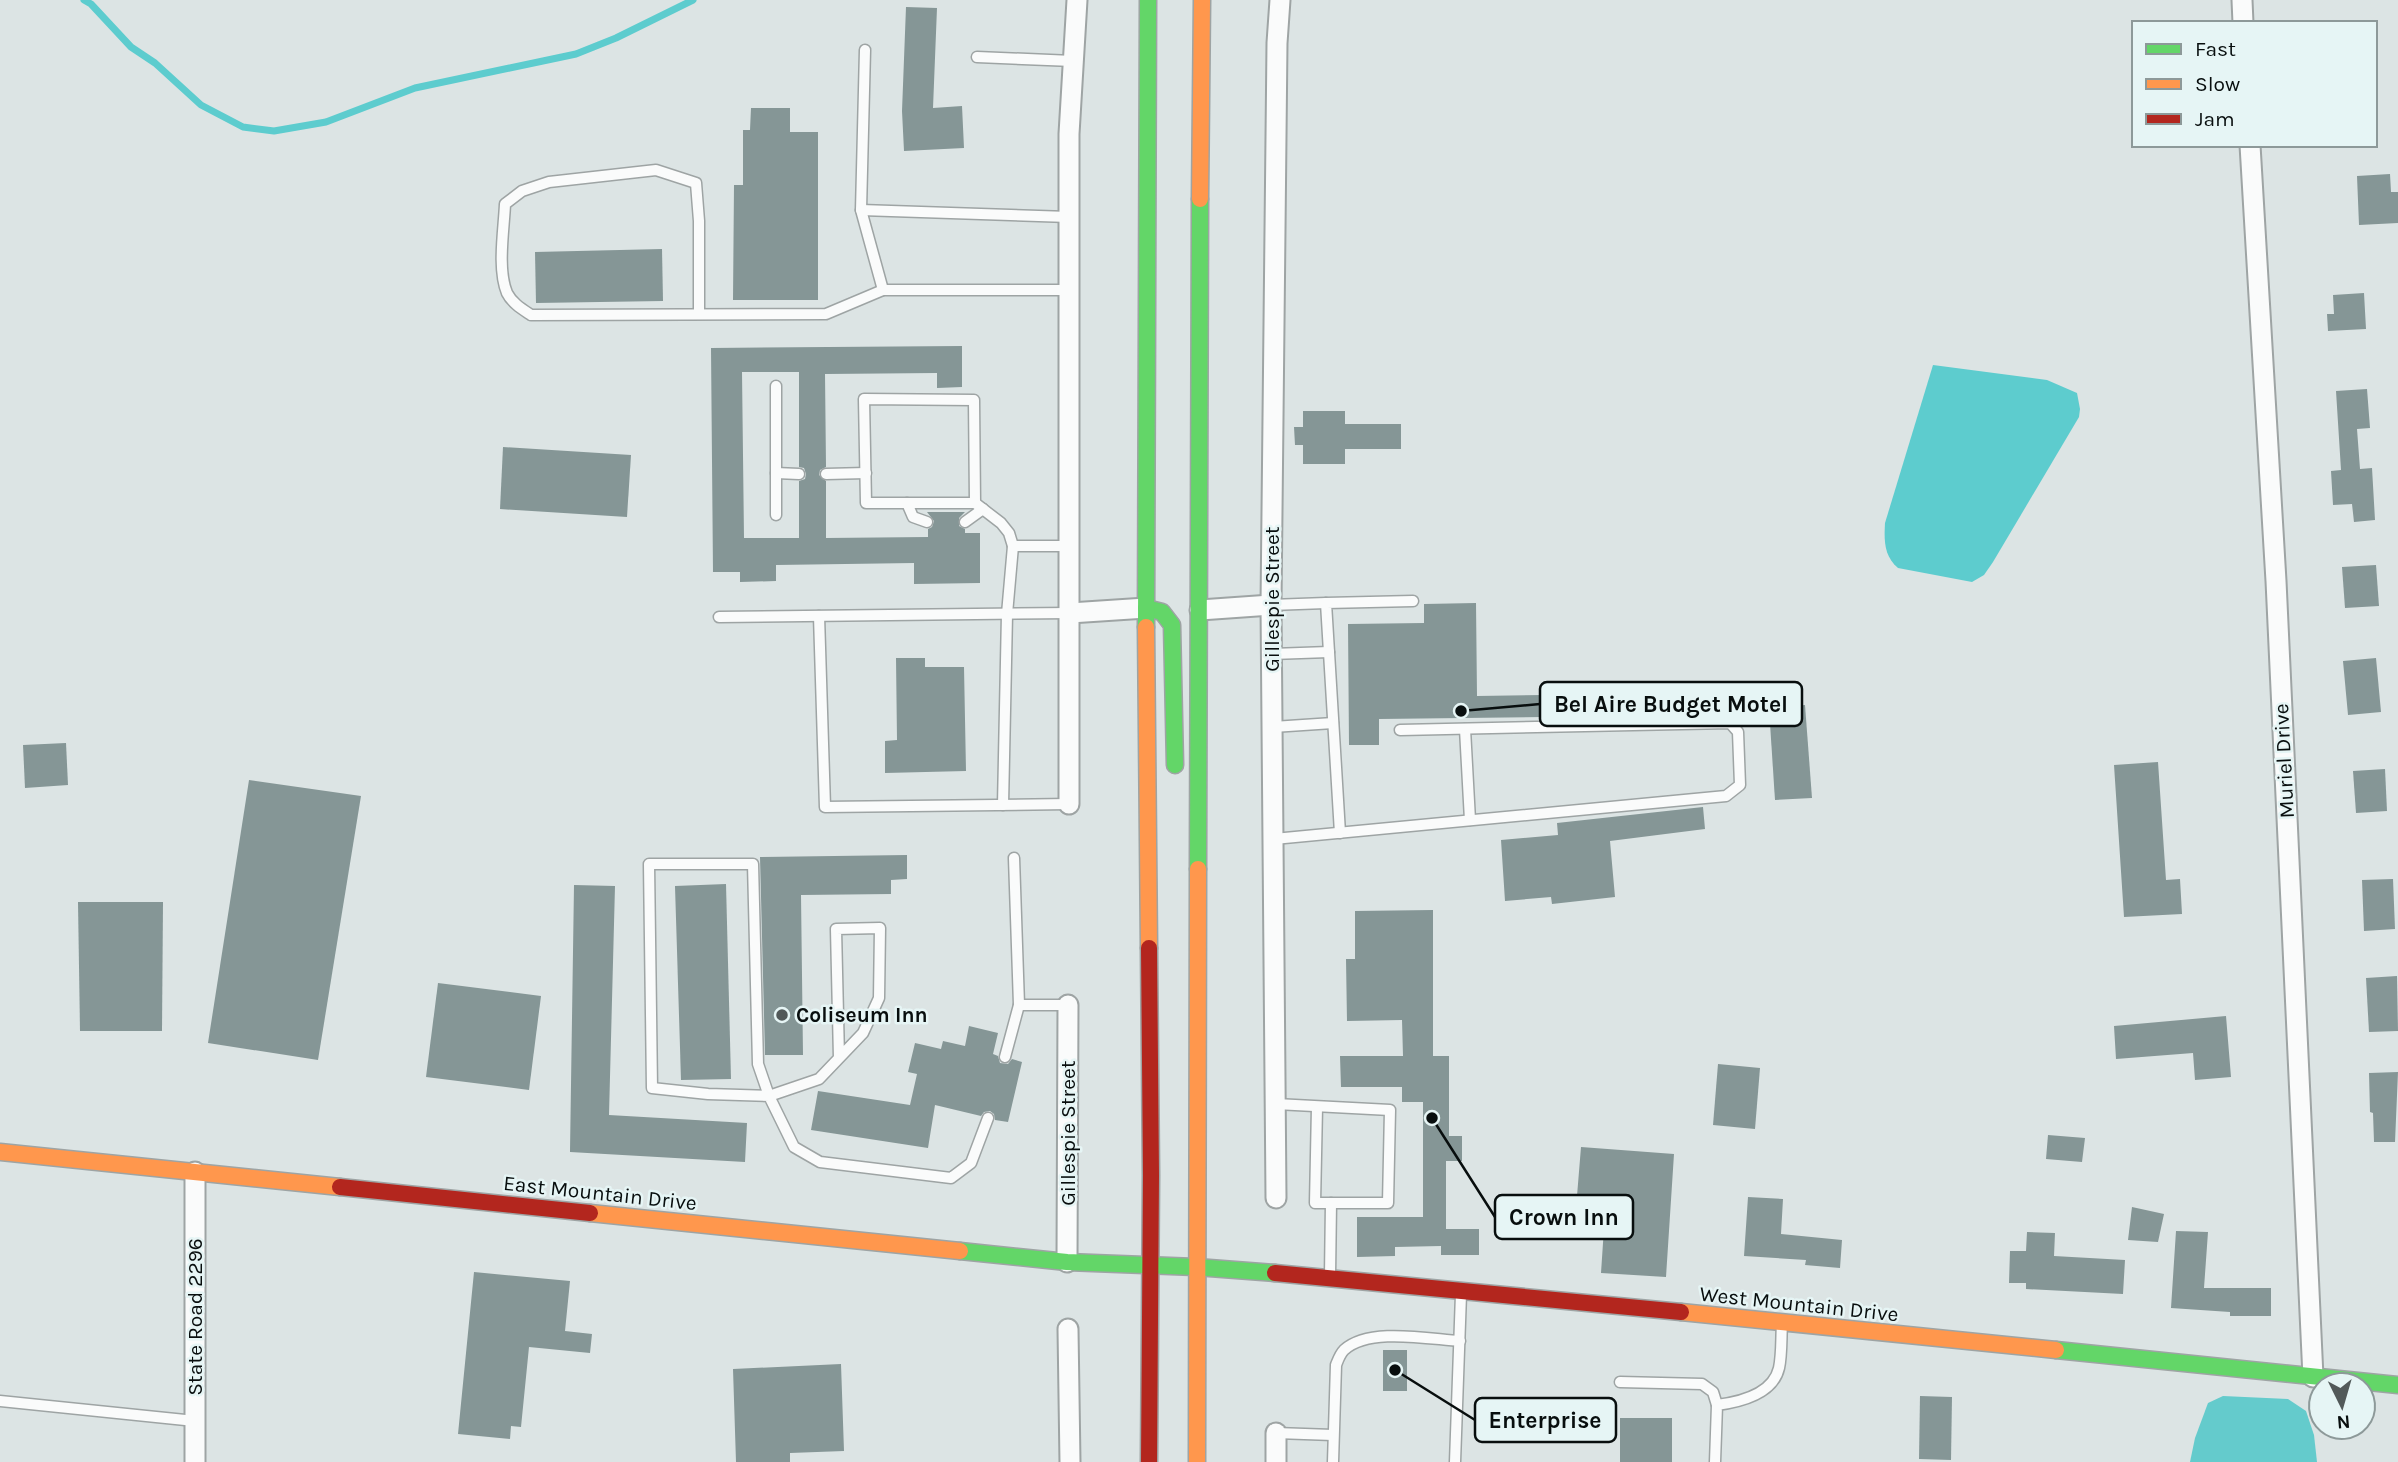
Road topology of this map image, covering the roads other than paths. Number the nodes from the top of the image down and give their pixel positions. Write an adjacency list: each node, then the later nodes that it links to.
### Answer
1 (1077, 0): 9 (street)
2 (1148, 0): 31 (main road)
3 (1202, 0): 32 (main road)
4 (1280, 0): 30 (street, Gillespie Street)
5 (2242, 0): 6 (street)
6 (2243, 21)
7 (865, 50): 11 (lane)
8 (977, 57): 9 (lane)
9 (1073, 61): 12 (street)
10 (2250, 147): 72 (street, Muriel Drive)
11 (861, 210): 12 (lane); 13 (lane)
12 (1069, 217): 14 (street)
13 (883, 290): 14 (lane); 15 (lane)
14 (1069, 290): 27 (street)
15 (699, 313): 15 (lane)
16 (776, 386): 17 (lane)
17 (776, 473): 19 (lane); 23 (lane)
18 (866, 473): 20 (lane); 21 (lane); 22 (lane)
19 (799, 474)
20 (826, 474)
21 (907, 503): 22 (lane); 24 (lane)
22 (979, 506): 25 (lane); 26 (lane)
23 (776, 515)
24 (928, 522)
25 (965, 522)
26 (1013, 546): 27 (lane); 34 (lane)
27 (1070, 547): 33 (street)
28 (1413, 601): 29 (lane)
29 (1326, 603): 30 (lane); 37 (lane)
30 (1271, 605): 32 (street); 38 (street, Gillespie Street)
31 (1146, 608): 33 (street); 43 (main road); 65 (main road)
32 (1200, 610): 53 (main road)
33 (1070, 613): 34 (lane); 44 (street)
34 (1007, 614): 35 (lane); 45 (lane)
35 (819, 616): 36 (lane); 45 (lane)
36 (719, 617)
37 (1329, 652): 38 (lane); 39 (lane)
38 (1272, 654): 40 (street, Gillespie Street)
39 (1333, 723): 40 (lane); 47 (lane)
40 (1273, 727): 48 (street, Gillespie Street)
41 (1465, 729): 42 (lane); 46 (lane); 46 (lane)
42 (1400, 730)
43 (1175, 775)
44 (1069, 804): 45 (lane)
45 (1003, 805)
46 (1469, 820): 47 (lane)
47 (1340, 833): 48 (lane)
48 (1274, 839): 57 (street, Gillespie Street)
49 (1014, 858): 51 (lane)
50 (1182, 896): 53 (main road)
51 (1019, 1005): 52 (lane); 54 (lane)
52 (1068, 1005): 64 (street, Gillespie Street)
53 (1197, 1012): 66 (main road)
54 (1005, 1057)
55 (839, 1058): 55 (lane); 56 (lane)
56 (769, 1096): 56 (lane); 59 (lane)
57 (1276, 1104): 58 (lane); 62 (street, Gillespie Street)
58 (1317, 1107): 63 (lane); 63 (lane)
59 (988, 1118)
60 (0, 1152): 61 (main road, East Mountain Drive)
61 (195, 1172): 64 (main road, East Mountain Drive); 79 (street, State Road 2296)
62 (1276, 1198)
63 (1331, 1203): 67 (lane)
64 (1067, 1262): 65 (main road, East Mountain Drive)
65 (1151, 1265): 66 (main road, East Mountain Drive); 84 (main road)
66 (1196, 1267): 67 (main road, West Mountain Drive); 85 (main road)
67 (1330, 1277): 68 (main road, West Mountain Drive)
68 (1461, 1290): 69 (main road, West Mountain Drive); 71 (lane)
69 (1782, 1323): 73 (main road, West Mountain Drive); 78 (lane)
70 (1068, 1329): 83 (street)
71 (1460, 1341): 81 (lane); 88 (lane)
72 (2313, 1371)
73 (2307, 1376)
74 (1620, 1382): 78 (lane)
75 (2377, 1383): 76 (main road, West Mountain Drive)
76 (2398, 1385)
77 (0, 1401): 79 (lane)
78 (1717, 1405): 89 (lane)
79 (195, 1422): 82 (street, State Road 2296)
80 (1276, 1433): 81 (lane); 86 (street)
81 (1334, 1435): 87 (lane)
82 (195, 1462)
83 (1070, 1462)
84 (1149, 1462)
85 (1197, 1462)
86 (1276, 1462)
87 (1333, 1462)
88 (1455, 1462)
89 (1715, 1462)

